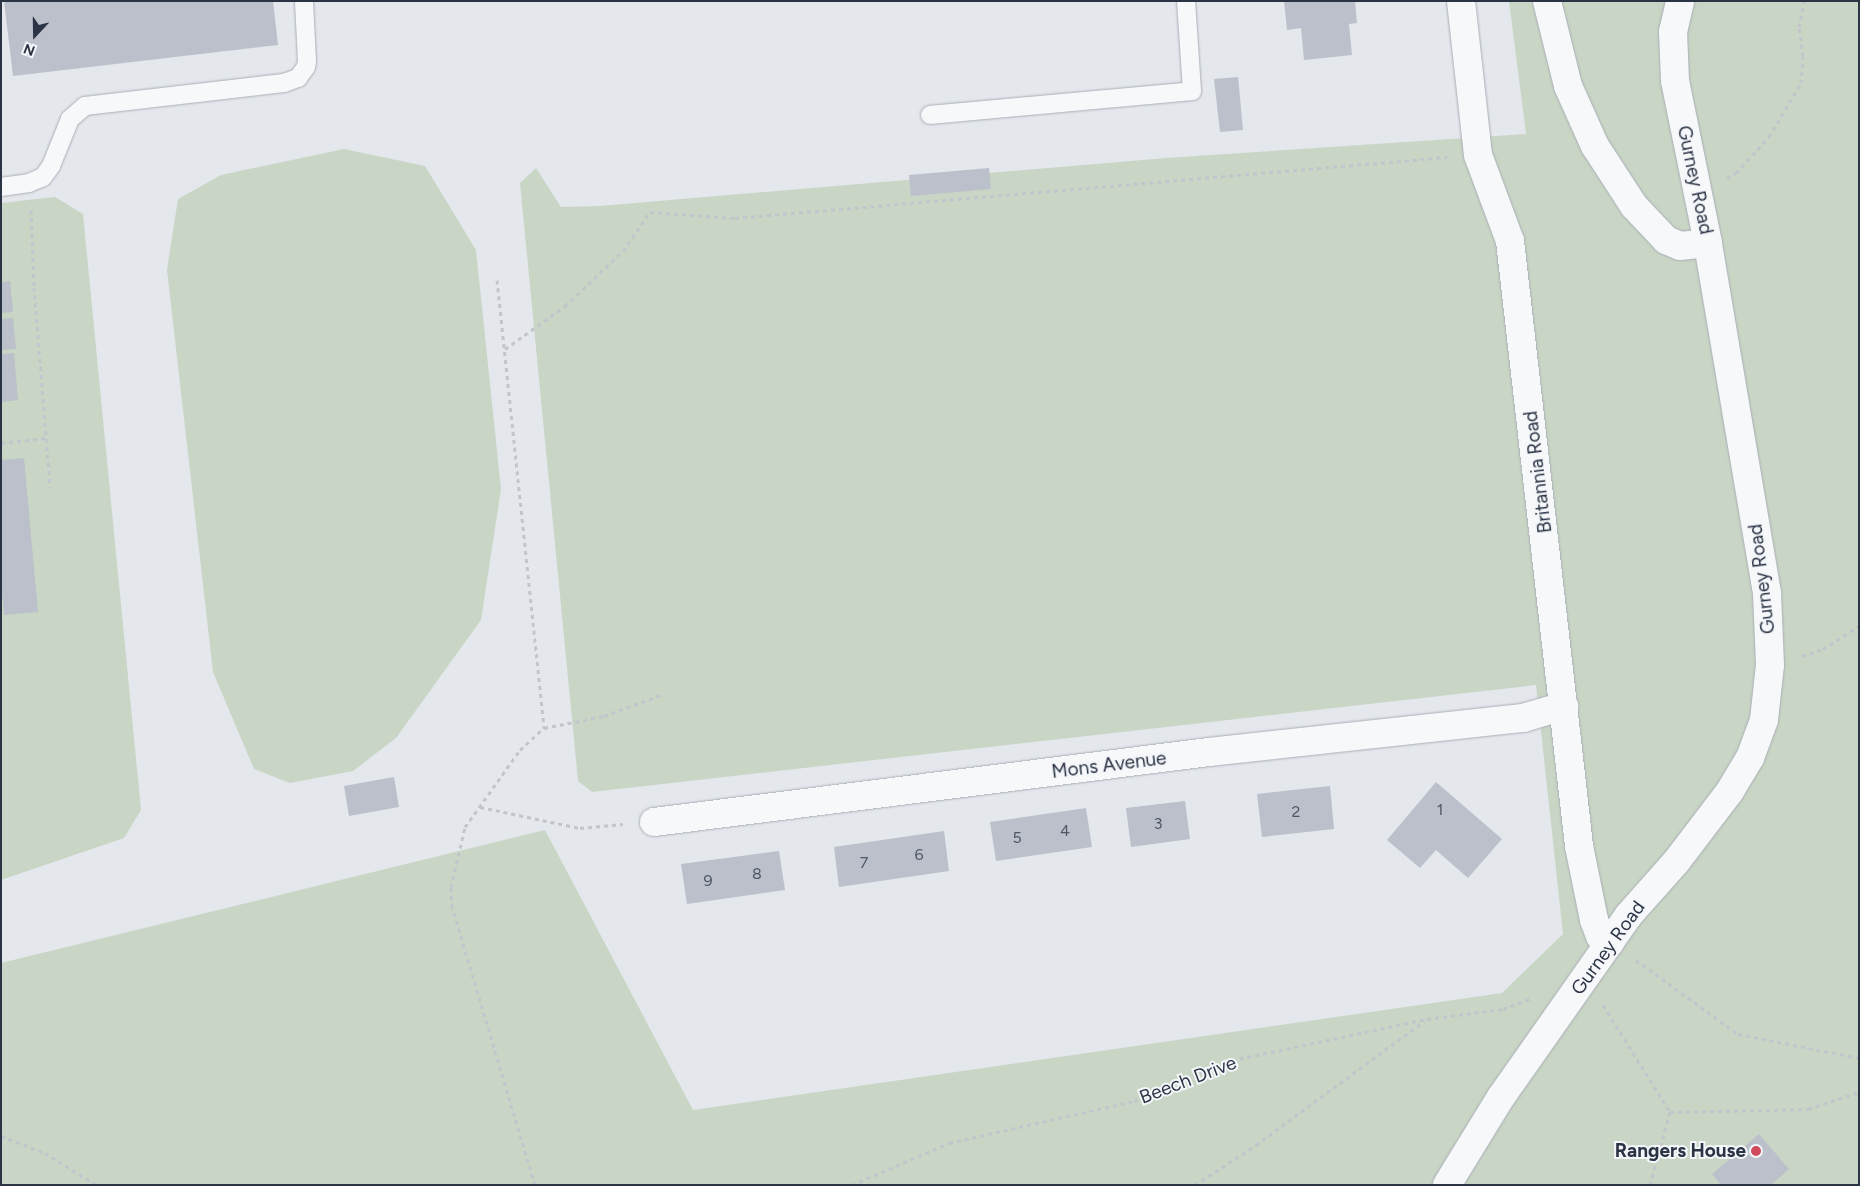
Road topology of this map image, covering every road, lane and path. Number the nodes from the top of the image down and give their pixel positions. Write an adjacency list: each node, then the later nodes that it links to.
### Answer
1 (304, 1): 11 (lane)
2 (1186, 1): 7 (lane)
3 (1461, 1): 8 (street, Britannia Road)
4 (1547, 1): 12 (street)
5 (1680, 1): 9 (street, Gurney Road)
6 (1804, 1): 9 (path)
7 (930, 114)
8 (1478, 155): 14 (path); 21 (street, Britannia Road)
9 (1693, 179): 12 (street, Gurney Road)
10 (1, 186): 11 (lane)
11 (30, 191): 15 (path)
12 (1708, 243): 19 (street, Gurney Road)
13 (498, 280): 14 (path)
14 (505, 349): 22 (path)
15 (46, 438): 16 (path); 17 (path)
16 (1, 443)
17 (50, 487)
18 (1859, 626): 19 (path)
19 (1770, 665): 25 (street, Gurney Road)
20 (663, 694): 22 (path)
21 (1564, 706): 24 (street, Mons Avenue); 25 (street, Britannia Road)
22 (544, 728): 23 (path)
23 (480, 807): 24 (path); 35 (path)
24 (654, 822)
25 (1610, 942): 27 (street, Gurney Road)
26 (1634, 959): 30 (path)
27 (1586, 978): 32 (path); 38 (street, Gurney Road)
28 (1540, 995): 29 (path, Beech Drive)
29 (1427, 1019): 36 (path, Beech Drive); 37 (path)
30 (1859, 1058)
31 (1859, 1092): 32 (path)
32 (1670, 1112): 39 (path)
33 (1, 1136): 34 (path)
34 (96, 1185)
35 (535, 1185)
36 (852, 1185)
37 (1195, 1185)
38 (1447, 1185)
39 (1650, 1185)

